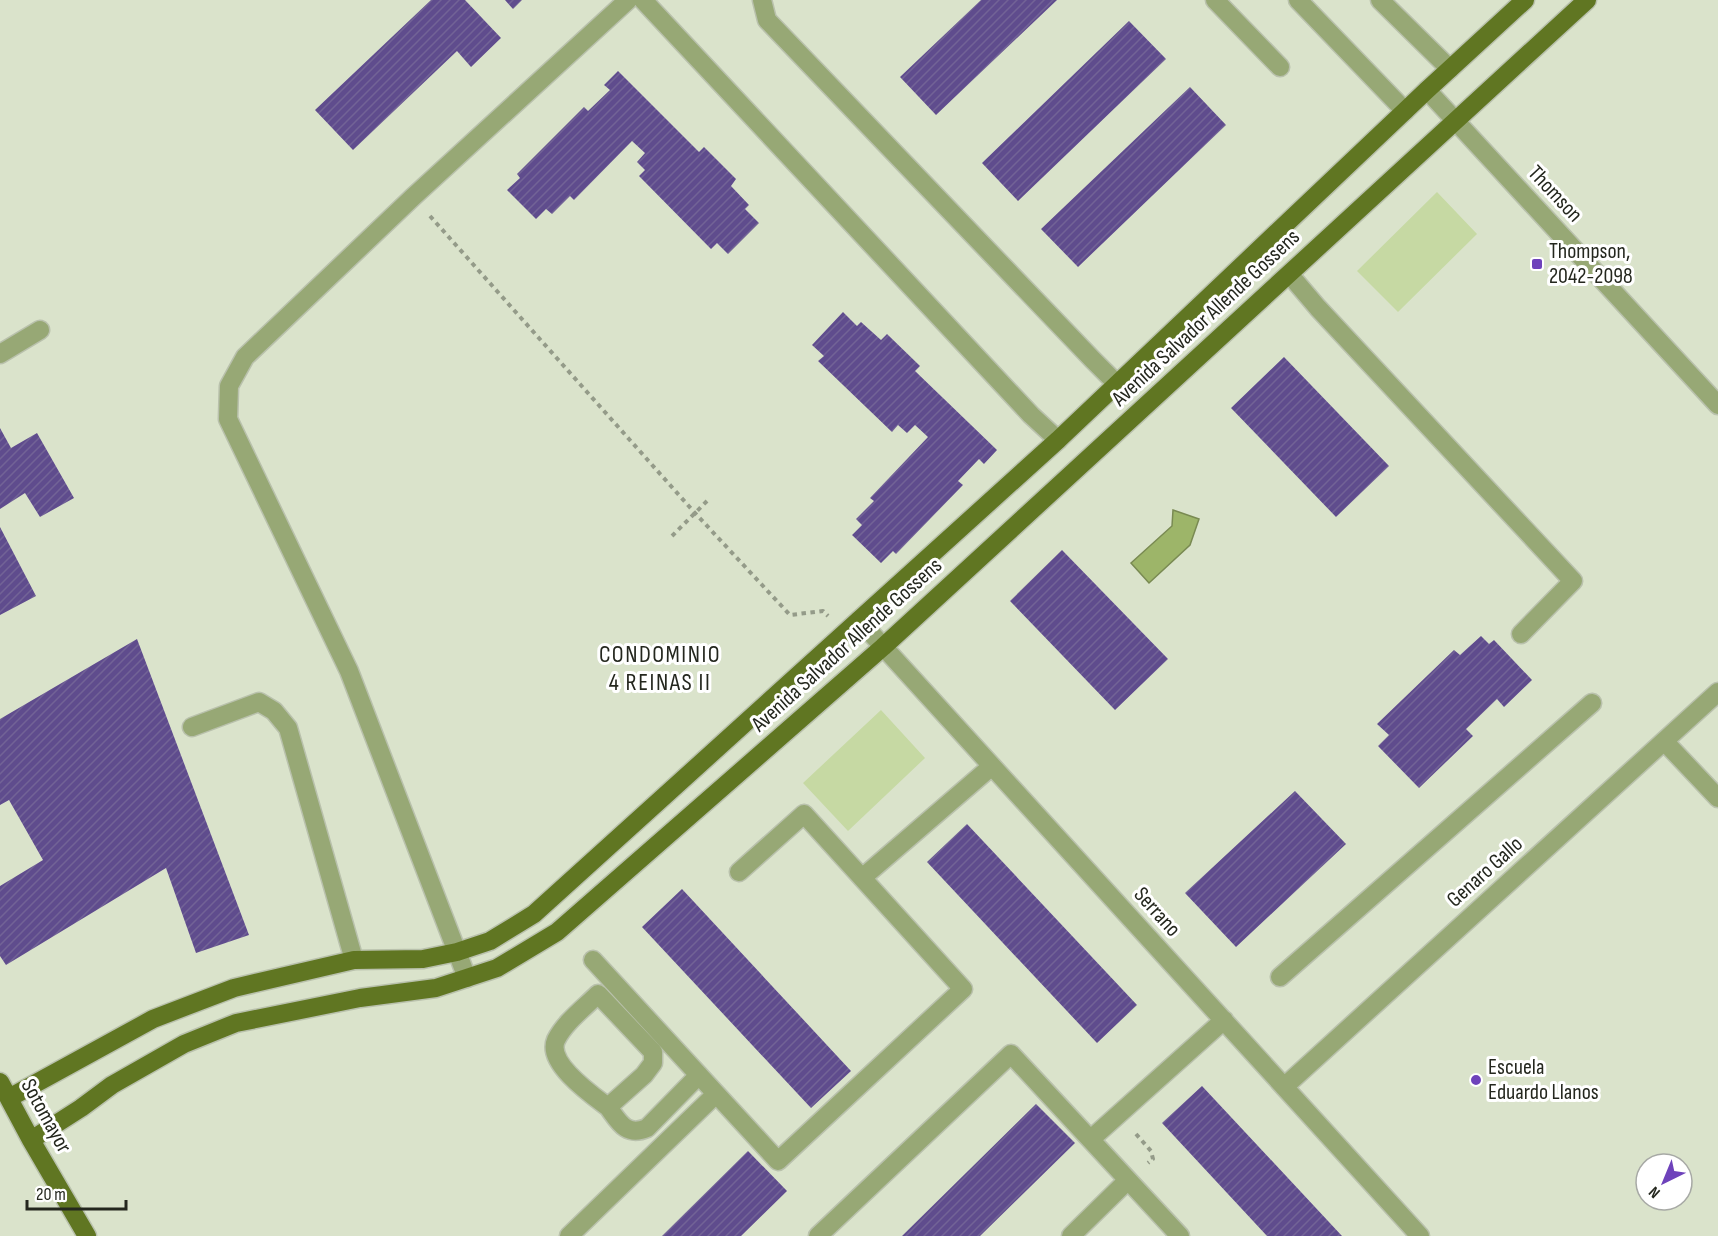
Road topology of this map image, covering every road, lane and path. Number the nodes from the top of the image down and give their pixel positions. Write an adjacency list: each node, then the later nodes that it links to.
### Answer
1 (628, 0): 14 (street)
2 (643, 0): 20 (street)
3 (762, 0): 18 (street)
4 (1215, 0): 9 (street)
5 (1298, 0): 12 (street)
6 (1380, 0): 10 (street)
7 (1525, 0): 10 (main road, Avenida Salvador Allende Gossens)
8 (1587, 0): 13 (main road, Avenida Salvador Allende Gossens)
9 (1280, 67)
10 (1450, 69): 11 (main road, Avenida Salvador Allende Gossens)
11 (1426, 90): 12 (main road, Avenida Salvador Allende Gossens); 13 (street, Thomson)
12 (1405, 111): 18 (main road, Avenida Salvador Allende Gossens)
13 (1455, 121): 15 (main road, Avenida Salvador Allende Gossens); 19 (street, Thomson)
14 (413, 197): 22 (path); 36 (street)
15 (1290, 274): 26 (street); 27 (main road, Avenida Salvador Allende Gossens)
16 (40, 330): 17 (street)
17 (0, 354)
18 (1117, 384): 20 (main road, Avenida Salvador Allende Gossens)
19 (1718, 405)
20 (1058, 440): 24 (main road, Avenida Salvador Allende Gossens)
21 (708, 500): 22 (path)
22 (695, 513): 23 (path); 25 (path)
23 (672, 536)
24 (859, 620): 25 (main road, Avenida Salvador Allende Gossens); 27 (street, Serrano)
25 (845, 633): 36 (main road, Avenida Salvador Allende Gossens)
26 (1521, 633)
27 (883, 647): 32 (street, Serrano); 40 (main road, Avenida Salvador Allende Gossens)
28 (1718, 692): 31 (street, Genaro Gallo)
29 (1592, 703): 39 (street)
30 (192, 727): 37 (street)
31 (1664, 741): 33 (street); 44 (street, Genaro Gallo)
32 (992, 766): 35 (street); 41 (street, Serrano)
33 (1718, 798)
34 (739, 872): 35 (street)
35 (862, 878): 45 (street)
36 (457, 952): 37 (main road, Avenida Salvador Allende Gossens); 40 (street)
37 (354, 960): 46 (main road, Avenida Salvador Allende Gossens)
38 (592, 960): 42 (street)
39 (1280, 977)
40 (467, 978): 49 (main road, Avenida Salvador Allende Gossens)
41 (1224, 1020): 44 (street, Serrano); 48 (street)
42 (699, 1075): 45 (street); 47 (street)
43 (0, 1082): 46 (main road, Sotomayor)
44 (1284, 1087): 56 (street, Serrano)
45 (716, 1094): 52 (street)
46 (9, 1098): 49 (main road, Sotomayor)
47 (608, 1107): 47 (street)
48 (1091, 1139): 50 (street); 53 (street)
49 (31, 1140): 51 (main road, Sotomayor)
50 (1128, 1180): 54 (street); 55 (street)
51 (87, 1236)
52 (569, 1236)
53 (818, 1236)
54 (1071, 1236)
55 (1180, 1236)
56 (1420, 1236)

